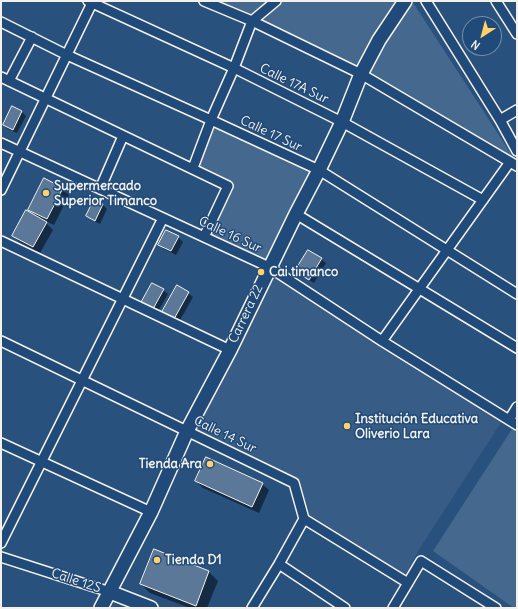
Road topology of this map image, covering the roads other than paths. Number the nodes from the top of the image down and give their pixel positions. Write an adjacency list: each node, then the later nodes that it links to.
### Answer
1 (204, 1): 7 (street)
2 (276, 1): 7 (street)
3 (405, 1): 13 (street, Carrera 22)
4 (426, 1): 18 (street)
5 (496, 1): 9 (street)
6 (91, 2): 11 (street); 12 (street, Calle 17A Sur)
7 (252, 21): 12 (street); 13 (street)
8 (1, 22): 10 (street, Calle 17 Sur)
9 (517, 34)
10 (32, 37): 11 (street, Calle 17 Sur); 14 (street)
11 (66, 55): 15 (street); 17 (street, Calle 17 Sur)
12 (234, 68): 17 (street); 19 (street, Calle 17A Sur)
13 (361, 74): 19 (street, Carrera 22); 24 (street)
14 (5, 79): 15 (street)
15 (45, 99): 20 (street); 23 (street)
16 (517, 110): 18 (street)
17 (211, 120): 25 (street); 26 (street, Calle 17 Sur)
18 (500, 120): 22 (street)
19 (342, 122): 26 (street, Carrera 22); 29 (street, Calle 17A Sur)
20 (123, 136): 25 (street); 27 (street)
21 (1, 143): 23 (street, Calle 16 Sur)
22 (517, 151)
23 (19, 152): 27 (street, Calle 16 Sur); 28 (street)
24 (514, 164): 29 (street)
25 (193, 168): 32 (street)
26 (319, 170): 30 (street, Carrera 22); 34 (street, Calle 17 Sur)
27 (100, 189): 31 (street, Calle 16 Sur)
28 (1, 190)
29 (483, 200): 34 (street)
30 (296, 214): 35 (street, Carrera 22); 36 (street)
31 (163, 218): 32 (street, Calle 16 Sur); 38 (street)
32 (204, 237): 35 (street, Calle 16 Sur)
33 (1, 241): 38 (street)
34 (447, 251): 36 (street); 37 (street, Calle 17 Sur)
35 (269, 267): 40 (street, Calle 16 Sur); 42 (street, Carrera 22)
36 (419, 289): 40 (street); 41 (street)
37 (517, 294)
38 (122, 299): 42 (street); 43 (street)
39 (1, 341): 43 (street, Calle 14 Sur)
40 (382, 341): 45 (street, Calle 16 Sur)
41 (517, 348)
42 (230, 350): 46 (street, Carrera 22)
43 (82, 380): 46 (street, Calle 14 Sur); 48 (street)
44 (517, 407): 45 (street)
45 (513, 422)
46 (187, 431): 49 (street, Carrera 22); 50 (street, Calle 14 Sur)
47 (1, 443): 48 (street)
48 (42, 462): 49 (street); 51 (street)
49 (151, 512): 55 (street, Carrera 22)
50 (304, 519): 53 (street); 54 (street)
51 (1, 543)
52 (1, 557): 55 (street, Calle 12S)
53 (279, 564): 58 (street); 59 (street)
54 (408, 583): 60 (street); 61 (street)
55 (110, 592): 56 (street, Carrera 22); 57 (street, Calle 12S)
56 (101, 608)
57 (151, 608)
58 (252, 608)
59 (345, 608)
60 (393, 608)
61 (496, 608)

